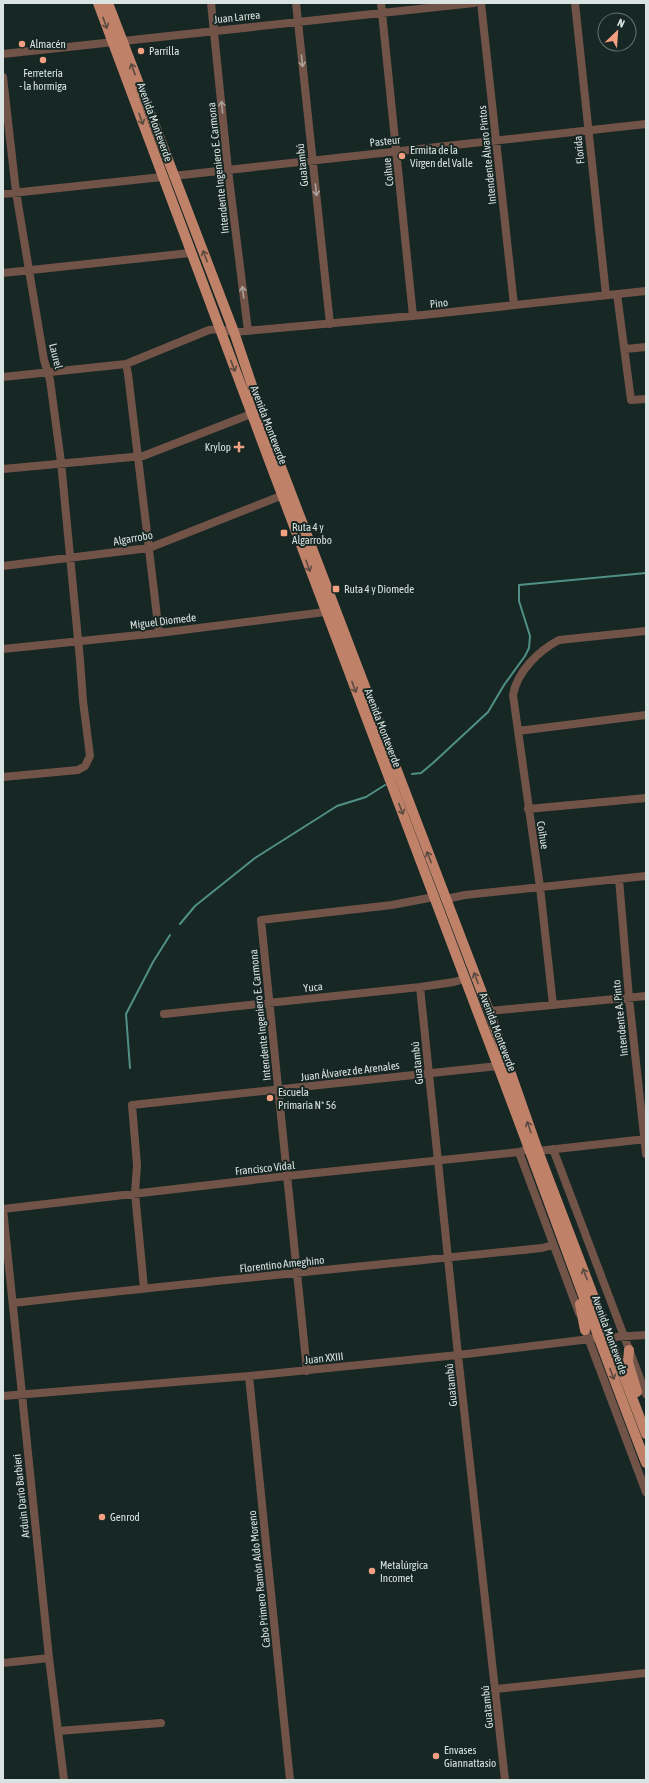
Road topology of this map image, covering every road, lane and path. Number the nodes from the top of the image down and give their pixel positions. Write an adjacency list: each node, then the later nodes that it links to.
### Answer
1 (98, 3): 12 (main road, Avenida Monteverde, one-way to 12)
2 (108, 3): 12 (main road, Avenida Monteverde)
3 (211, 3): 11 (street, Intendente Ingeniero E. Carmona)
4 (296, 3): 10 (street, Guatambú)
5 (381, 3): 9 (street, Coihue)
6 (474, 3): 9 (street, Juan Larrea)
7 (481, 3): 17 (street, Intendente Álvaro Pintos)
8 (575, 3): 16 (street, Florida)
9 (382, 13): 10 (street, Juan Larrea); 18 (street, Coihue)
10 (298, 22): 11 (street, Juan Larrea); 19 (street, Guatambú, one-way to 19)
11 (214, 31): 12 (street, Juan Larrea); 20 (street, Intendente Ingeniero E. Carmona, one-way to 11)
12 (118, 43): 13 (street, Juan Larrea); 21 (main road, Avenida Monteverde, one-way to 12); 22 (main road, Avenida Monteverde, one-way to 22)
13 (3, 54)
14 (3, 77): 23 (street, Laurel)
15 (646, 124): 16 (street, Pasteur)
16 (588, 131): 17 (street, Pasteur); 30 (street, Florida)
17 (496, 140): 18 (street, Pasteur); 31 (street, Intendente Álvaro Pintos)
18 (396, 151): 19 (street, Pasteur); 32 (street, Coihue)
19 (313, 159): 20 (street, Pasteur); 33 (street, Guatambú, one-way to 33)
20 (228, 170): 21 (street, Pasteur); 35 (street, Intendente Ingeniero E. Carmona, one-way to 20)
21 (173, 176): 36 (main road, Avenida Monteverde, one-way to 21)
22 (162, 177): 23 (street); 25 (main road, Avenida Monteverde)
23 (16, 192): 24 (street); 26 (street, Laurel)
24 (3, 194)
25 (190, 253): 26 (street); 34 (main road, Avenida Monteverde)
26 (28, 271): 27 (street); 40 (street, Laurel)
27 (3, 273)
28 (646, 290): 29 (street, Pino)
29 (617, 294): 30 (street, Pino); 38 (street)
30 (606, 295): 31 (street, Pino)
31 (514, 305): 32 (street, Pino)
32 (413, 316): 33 (street, Pino)
33 (330, 324): 35 (street, Pino)
34 (219, 329): 36 (street, Pino); 39 (street); 43 (main road, Avenida Monteverde, one-way to 43)
35 (248, 331): 36 (street, Pino)
36 (234, 332): 65 (main road, Avenida Monteverde, one-way to 36)
37 (646, 347): 38 (street)
38 (625, 349): 42 (street)
39 (126, 364): 40 (street); 44 (street)
40 (48, 372): 41 (street); 45 (street, Laurel)
41 (3, 377)
42 (646, 399)
43 (251, 414): 44 (street); 47 (main road, Avenida Monteverde)
44 (138, 457): 45 (street); 48 (street)
45 (61, 462): 46 (street); 49 (street, Laurel)
46 (3, 469)
47 (283, 495): 48 (street, Algarrobo); 51 (main road, Avenida Monteverde, one-way to 51)
48 (149, 548): 49 (street, Algarrobo); 53 (street)
49 (70, 559): 50 (street, Algarrobo); 54 (street, Laurel)
50 (3, 566)
51 (325, 612): 53 (street, Miguel Diomede); 64 (main road, Avenida Monteverde, one-way to 64)
52 (646, 631): 57 (street, Coihue)
53 (159, 633): 54 (street, Miguel Diomede)
54 (78, 642): 55 (street, Miguel Diomede); 58 (street, Laurel)
55 (3, 649)
56 (646, 715): 57 (street)
57 (518, 730): 60 (street, Coihue)
58 (3, 777)
59 (646, 798): 60 (street)
60 (528, 809): 63 (street, Coihue)
61 (646, 876): 62 (street)
62 (619, 879): 63 (street); 69 (street, Intendente A. Pinto)
63 (540, 887): 65 (street); 71 (street, Coihue)
64 (434, 897): 66 (main road, Avenida Monteverde); 70 (street, Intendente Ingeniero E. Carmona)
65 (446, 899): 72 (main road, Avenida Monteverde, one-way to 65)
66 (464, 979): 67 (street, Yuca); 74 (main road, Avenida Monteverde)
67 (420, 987): 70 (street, Yuca); 75 (street, Guatambú)
68 (646, 996): 69 (street)
69 (629, 998): 71 (street); 77 (street, Intendente A. Pinto)
70 (269, 1002): 73 (street, Yuca); 76 (street, Intendente Ingeniero E. Carmona)
71 (553, 1005): 72 (street)
72 (489, 1011): 79 (main road, Avenida Monteverde, one-way to 72)
73 (164, 1014)
74 (498, 1066): 75 (street, Juan Álvarez de Arenales); 79 (main road, Avenida Monteverde)
75 (429, 1073): 76 (street, Juan Álvarez de Arenales); 81 (street, Guatambú)
76 (279, 1091): 82 (street, Intendente Ingeniero E. Carmona); 83 (street, Juan Álvarez de Arenales)
77 (645, 1139): 78 (street, Francisco Vidal); 80 (street, Intendente A. Pinto)
78 (552, 1149): 79 (street, Francisco Vidal); 94 (street, Avenida Monteverde)
79 (528, 1151): 81 (street, Francisco Vidal); 85 (street); 87 (main road, Avenida Monteverde); 93 (main road, Avenida Monteverde, one-way to 79)
80 (646, 1154)
81 (439, 1162): 82 (street, Francisco Vidal); 86 (street, Guatambú)
82 (287, 1176): 83 (street, Francisco Vidal); 88 (street, Intendente Ingeniero E. Carmona)
83 (135, 1193): 84 (street, Francisco Vidal); 89 (street)
84 (3, 1209): 90 (street, Arduin Darío Barbieri)
85 (553, 1245): 86 (street, Florentino Ameghino); 92 (street)
86 (449, 1258): 88 (street, Florentino Ameghino); 96 (street, Guatambú)
87 (569, 1258): 92 (main road, Avenida Monteverde); 92 (main road)
88 (297, 1274): 89 (street, Florentino Ameghino); 97 (street, Intendente Ingeniero E. Carmona)
89 (144, 1288): 90 (street, Florentino Ameghino)
90 (13, 1303): 100 (street, Arduin Darío Barbieri)
91 (646, 1334): 94 (street, Juan XXIII)
92 (590, 1336): 93 (street, Juan XXIII); 96 (street, Juan XXIII); 103 (main road, Avenida Monteverde, one-way to 103); 104 (street)
93 (609, 1337): 94 (street, Juan XXIII); 102 (main road, Avenida Monteverde)
94 (624, 1337): 95 (street, Avenida Monteverde)
95 (629, 1350): 99 (street, Avenida Monteverde); 102 (main road)
96 (458, 1355): 97 (street, Juan XXIII); 108 (street, Guatambú)
97 (307, 1371): 98 (street, Juan XXIII)
98 (250, 1376): 100 (street, Juan XXIII); 112 (street, Cabo Primero Ramón Aldo Moreno)
99 (646, 1394)
100 (21, 1395): 101 (street, Juan XXIII); 105 (street, Arduin Darío Barbieri)
101 (3, 1396)
102 (645, 1431)
103 (646, 1463)
104 (646, 1492)
105 (49, 1658): 106 (street); 110 (street, Arduin Darío Barbieri)
106 (3, 1664)
107 (646, 1674): 108 (street)
108 (496, 1689): 113 (street, Guatambú)
109 (161, 1723): 110 (street)
110 (58, 1731): 111 (street, Arduin Darío Barbieri)
111 (64, 1780)
112 (290, 1780)
113 (505, 1780)

